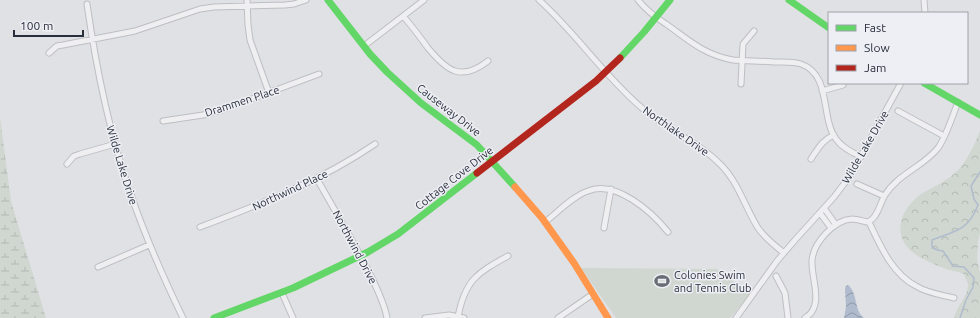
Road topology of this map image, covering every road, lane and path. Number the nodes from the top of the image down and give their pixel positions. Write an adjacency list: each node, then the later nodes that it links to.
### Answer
1 (247, 0): 11 (street)
2 (306, 0): 11 (street)
3 (328, 0): 18 (street, Causeway Drive)
4 (424, 0): 13 (street)
5 (539, 0): 22 (street, Northlake Drive)
6 (638, 0): 14 (street)
7 (670, 0): 14 (street, Cottage Cove Drive)
8 (789, 0): 15 (street)
9 (924, 0): 12 (street)
10 (87, 4): 17 (street, Wilde Lake Drive)
11 (247, 6): 17 (street); 29 (street)
12 (925, 12)
13 (404, 16): 18 (street); 20 (street)
14 (656, 18): 21 (street); 22 (street, Cottage Cove Drive)
15 (828, 27)
16 (754, 31): 21 (street)
17 (93, 39): 19 (street); 36 (street, Wilde Lake Drive)
18 (364, 46): 40 (street, Causeway Drive)
19 (49, 53)
20 (488, 60)
21 (742, 60): 24 (street); 28 (street)
22 (606, 73): 40 (street, Cottage Cove Drive); 55 (street, Northlake Drive)
23 (319, 74): 29 (street, Drammen Place)
24 (742, 84)
25 (900, 84): 38 (street, Wilde Lake Drive)
26 (926, 84): 30 (street)
27 (843, 85): 28 (street)
28 (822, 92): 34 (street)
29 (269, 93): 33 (street, Drammen Place)
30 (958, 102): 32 (street); 35 (street)
31 (898, 111): 35 (street)
32 (980, 115)
33 (163, 121)
34 (834, 135): 38 (street); 39 (street)
35 (944, 136): 45 (street)
36 (115, 144): 41 (street); 54 (street, Wilde Lake Drive)
37 (375, 144): 42 (street, Northwind Place)
38 (861, 156): 46 (street, Wilde Lake Drive)
39 (811, 159)
40 (492, 162): 47 (street, Causeway Drive); 56 (street, Cottage Cove Drive)
41 (67, 164)
42 (317, 179): 50 (street, Northwind Place); 56 (street, Northwind Drive)
43 (857, 184): 45 (street)
44 (612, 189): 47 (street); 51 (street); 53 (street)
45 (884, 196): 48 (street)
46 (822, 210): 49 (street); 52 (street); 55 (street, Wilde Lake Drive)
47 (545, 222): 61 (street, Causeway Drive)
48 (869, 222): 49 (street); 62 (street)
49 (836, 225): 52 (street)
50 (200, 227)
51 (604, 228)
52 (831, 228): 74 (street)
53 (668, 232)
54 (149, 245): 58 (street); 65 (street, Wilde Lake Drive)
55 (784, 253): 64 (street, Wilde Lake Drive)
56 (360, 255): 60 (street, Cottage Cove Drive); 68 (street, Northwind Drive)
57 (508, 256): 63 (street)
58 (98, 267)
59 (776, 276): 73 (street)
60 (282, 293): 66 (street, Cottage Cove Drive); 67 (street)
61 (593, 294): 71 (street); 72 (street, Causeway Drive)
62 (954, 298)
63 (458, 317): 69 (street); 70 (street)
64 (739, 317)
65 (183, 318)
66 (214, 318)
67 (293, 318)
68 (387, 318)
69 (425, 318)
70 (464, 318)
71 (558, 318)
72 (608, 318)
73 (788, 318)
74 (806, 318)

